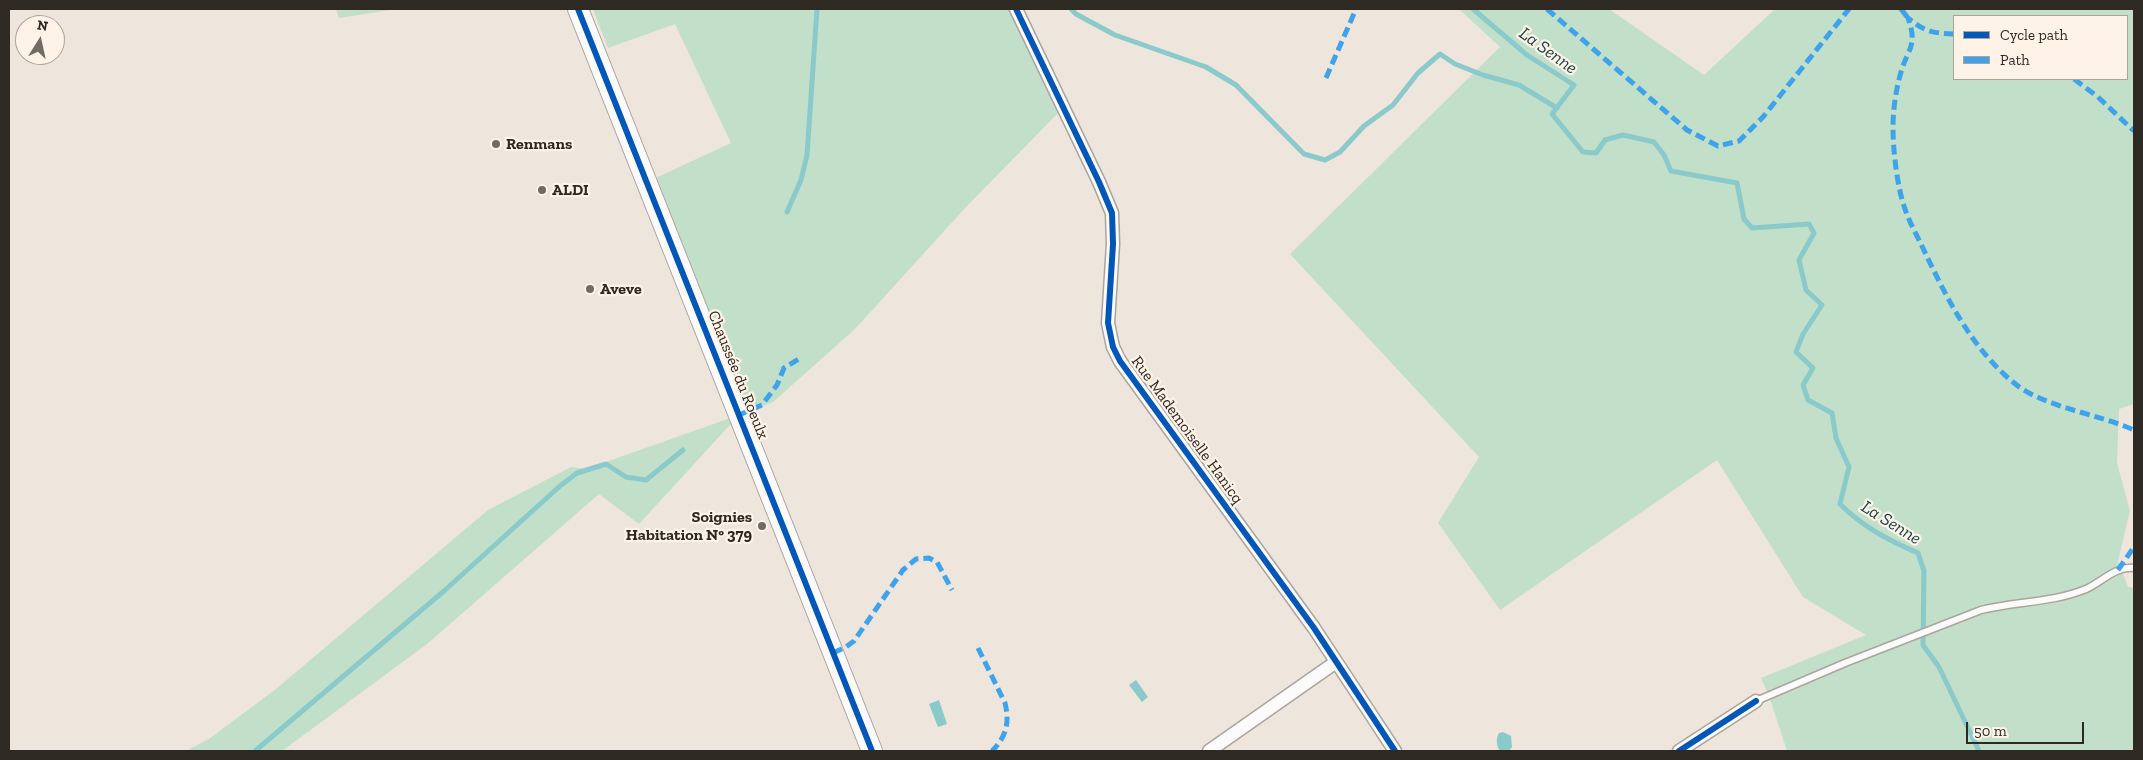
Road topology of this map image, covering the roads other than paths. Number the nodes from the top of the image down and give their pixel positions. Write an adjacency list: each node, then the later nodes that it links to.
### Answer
1 (578, 9): 6 (main road, Chaussée du Roeulx)
2 (1016, 9): 4 (street, Rue Mademoiselle Hanicq)
3 (2134, 568): 5 (lane)
4 (1336, 662): 7 (street); 8 (street, Rue Mademoiselle Hanicq)
5 (1756, 701): 9 (street)
6 (872, 751)
7 (1209, 751)
8 (1395, 751)
9 (1679, 751)

